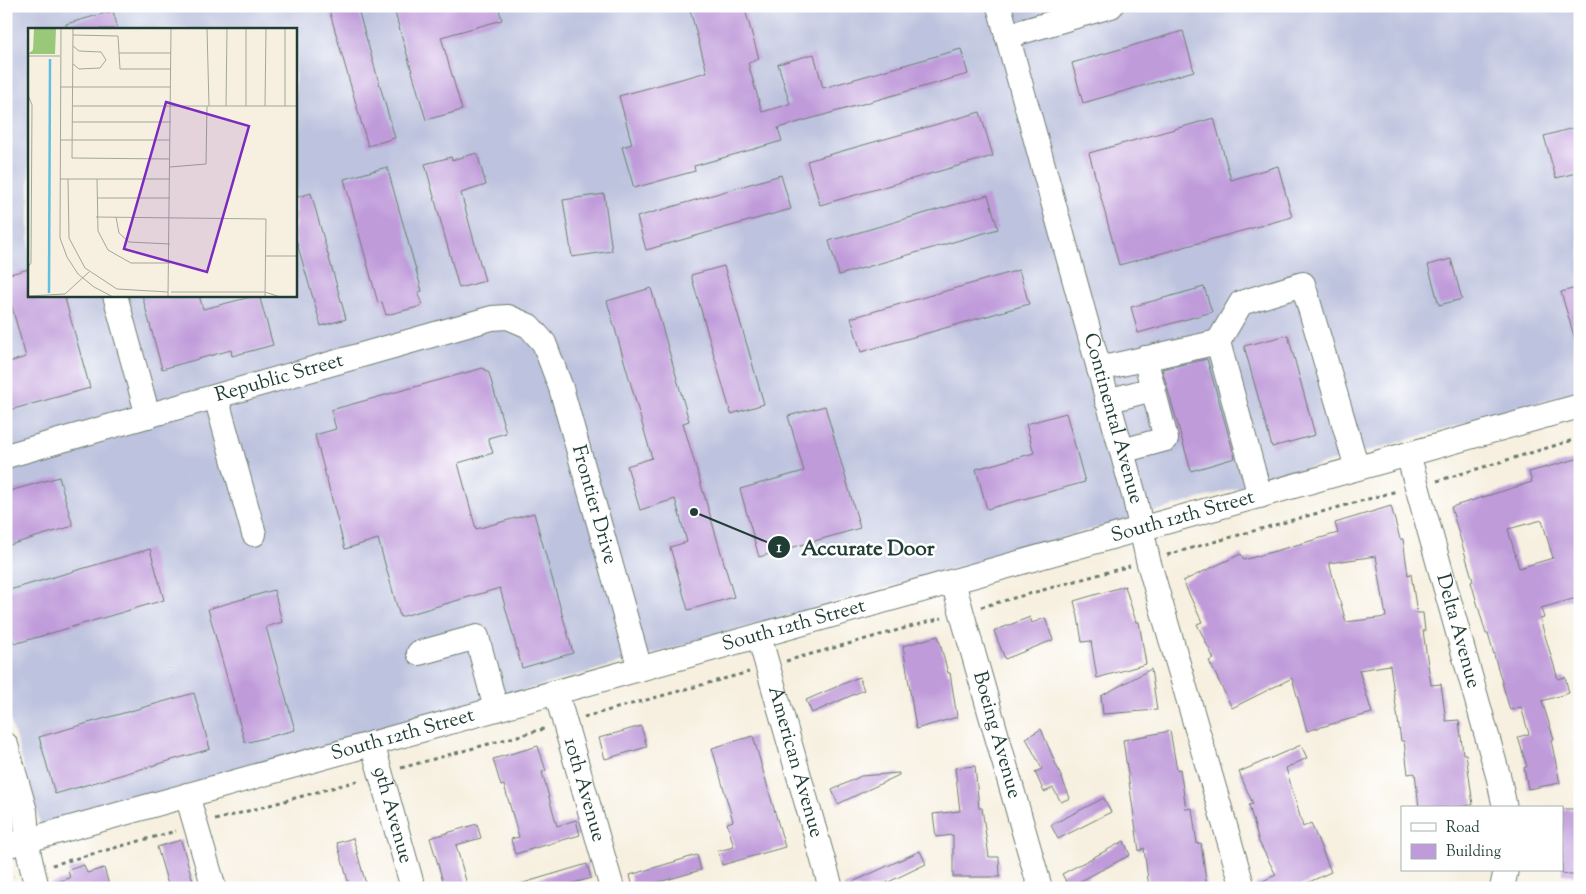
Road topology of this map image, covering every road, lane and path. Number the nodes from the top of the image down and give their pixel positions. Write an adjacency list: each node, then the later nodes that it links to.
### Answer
1 (999, 6): 3 (street, Continental Avenue)
2 (1111, 6): 3 (street)
3 (1007, 36): 8 (street, Continental Avenue)
4 (114, 296): 13 (street)
5 (544, 342): 10 (street, Republic Street); 29 (street, Frontier Drive)
6 (1218, 342): 7 (street); 18 (street); 20 (street)
7 (1145, 358): 8 (street); 9 (street)
8 (1099, 369): 11 (street, Continental Avenue)
9 (1153, 389): 11 (street); 15 (street)
10 (216, 397): 13 (street, Republic Street); 22 (street)
11 (1108, 400): 15 (street, Continental Avenue)
12 (1580, 406): 16 (street, South 12th Street)
13 (148, 416): 17 (street, Republic Street)
14 (1580, 438): 19 (path)
15 (1122, 451): 21 (street, Continental Avenue)
16 (1408, 454): 18 (street, South 12th Street); 19 (street, Delta Avenue)
17 (6, 456)
18 (1357, 468): 20 (street, South 12th Street)
19 (1417, 486): 23 (path); 38 (street, Delta Avenue)
20 (1260, 496): 21 (street, South 12th Street)
21 (1142, 529): 23 (street, Continental Avenue); 24 (street, South 12th Street)
22 (254, 534)
23 (1148, 560): 25 (path); 49 (street, Continental Avenue)
24 (953, 582): 25 (street, Boeing Avenue); 26 (street, South 12th Street)
25 (961, 612): 28 (path); 48 (street, Boeing Avenue)
26 (759, 636): 28 (street, American Avenue); 29 (street, South 12th Street)
27 (419, 653): 31 (street)
28 (768, 667): 32 (path); 47 (street, American Avenue)
29 (640, 669): 30 (street, South 12th Street)
30 (556, 692): 31 (street, South 12th Street); 32 (street, 10th Avenue)
31 (496, 709): 33 (street, South 12th Street)
32 (565, 722): 35 (path); 46 (street, 10th Avenue)
33 (372, 743): 35 (street, 9th Avenue); 37 (street, South 12th Street)
34 (6, 745): 36 (street)
35 (380, 774): 39 (path); 45 (street, 9th Avenue)
36 (12, 786): 40 (street)
37 (187, 795): 39 (street); 40 (street, South 12th Street)
38 (1505, 806)
39 (196, 825): 43 (path); 44 (street)
40 (17, 843): 43 (street)
41 (1506, 872): 50 (street)
42 (6, 878): 43 (path)
43 (34, 879)
44 (214, 888)
45 (413, 888)
46 (612, 888)
47 (831, 888)
48 (1040, 888)
49 (1242, 888)
50 (1502, 888)

